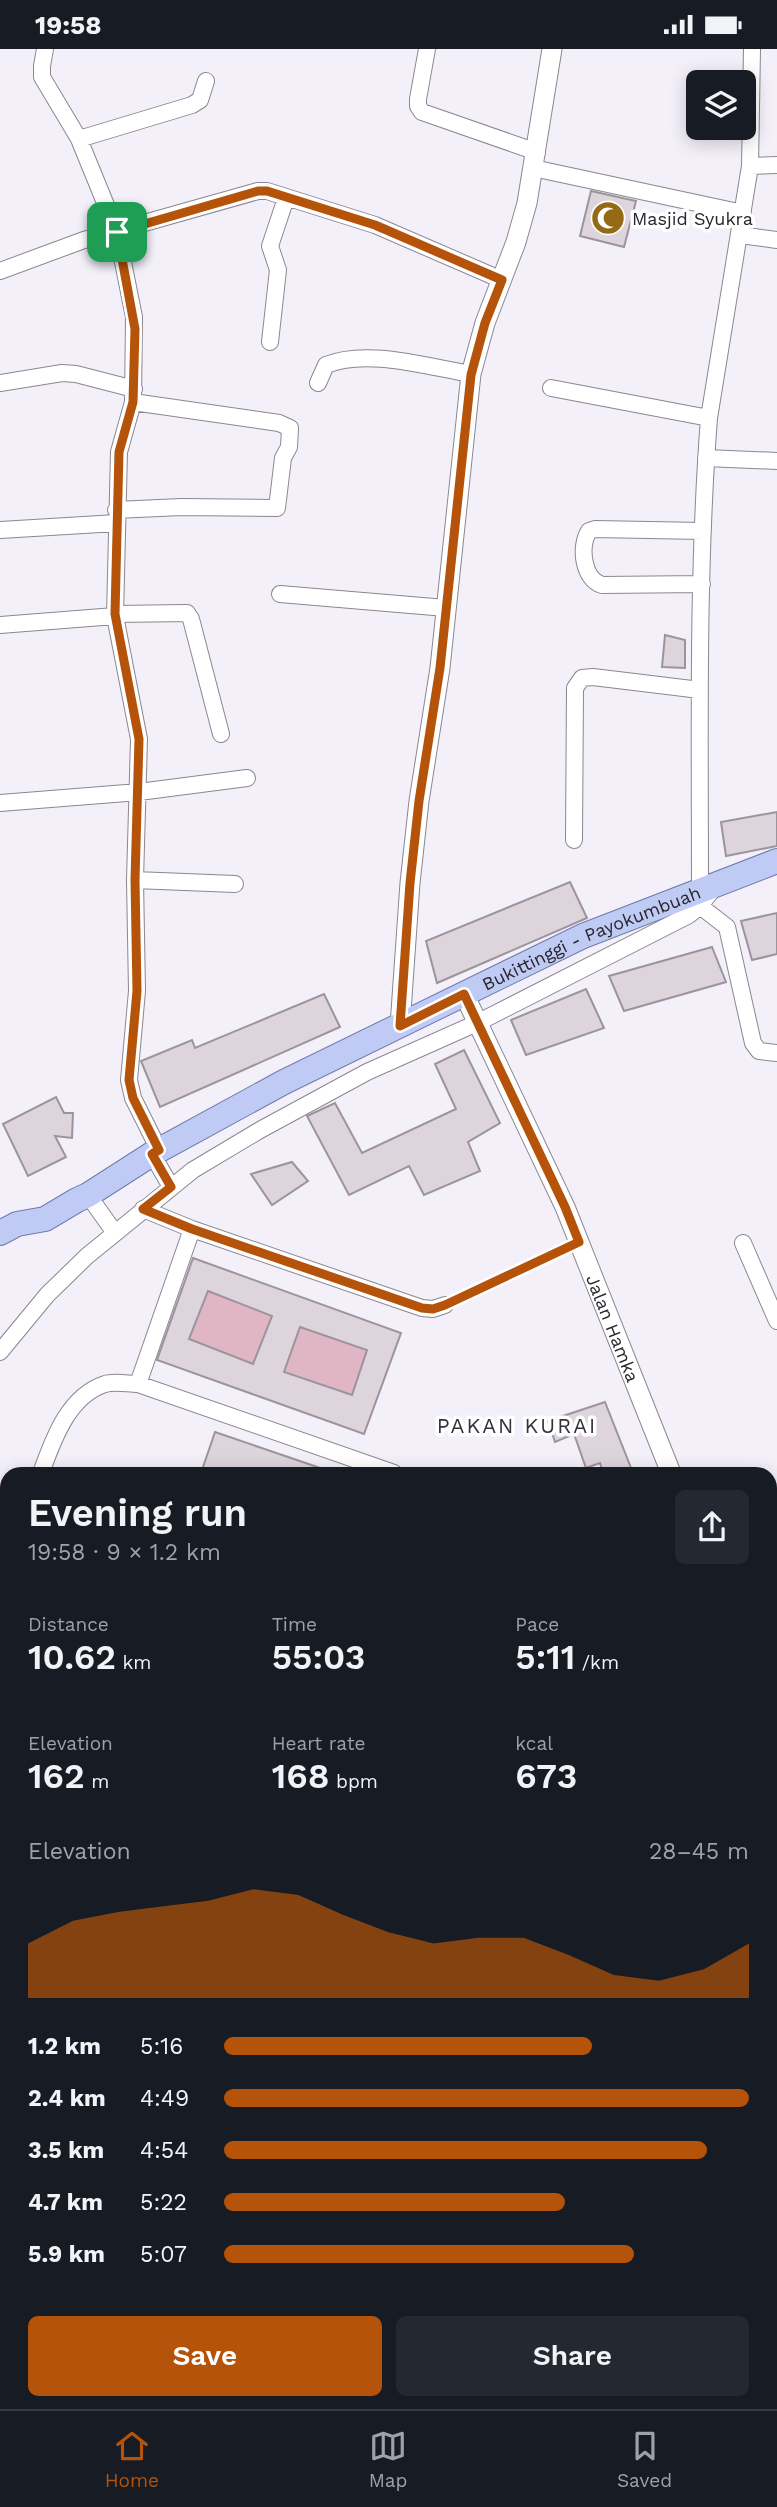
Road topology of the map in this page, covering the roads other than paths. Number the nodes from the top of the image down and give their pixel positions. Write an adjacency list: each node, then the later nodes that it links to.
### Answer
1 (46, 49): 6 (street)
2 (427, 49): 7 (street)
3 (552, 49): 7 (street)
4 (752, 49): 9 (street)
5 (206, 81): 6 (street)
6 (79, 139): 12 (street)
7 (535, 160): 11 (street); 16 (street)
8 (777, 165): 9 (street)
9 (750, 166): 11 (street)
10 (286, 198): 12 (street); 16 (street); 17 (street)
11 (743, 213): 13 (street)
12 (117, 232): 15 (street); 22 (street)
13 (740, 235): 14 (street); 23 (street)
14 (777, 240)
15 (0, 271)
16 (502, 280): 18 (street)
17 (270, 342)
18 (471, 375): 20 (street); 31 (street)
19 (0, 383): 22 (street)
20 (318, 383)
21 (551, 389): 23 (street)
22 (133, 395): 26 (street); 26 (street)
23 (709, 418): 24 (street)
24 (706, 457): 25 (street); 28 (street)
25 (777, 460)
26 (116, 516): 27 (street); 32 (street)
27 (0, 530)
28 (703, 531): 29 (street); 29 (street)
29 (702, 584): 34 (street)
30 (280, 594): 31 (street)
31 (446, 608): 46 (street)
32 (115, 615): 33 (street); 35 (street); 37 (street)
33 (0, 625)
34 (700, 690): 39 (street); 43 (street)
35 (221, 734)
36 (247, 778): 37 (street)
37 (139, 792): 38 (street); 41 (street)
38 (0, 803)
39 (574, 840)
40 (777, 862): 43 (main road, Bukittinggi - Payokumbuah)
41 (135, 880): 42 (street); 48 (street)
42 (235, 884)
43 (706, 893): 44 (main road, Bukittinggi - Payokumbuah); 45 (street); 47 (street)
44 (464, 994): 45 (street, Jalan Hamka); 46 (main road, Bukittinggi - Payokumbuah)
45 (477, 1023): 49 (street); 64 (street, Jalan Hamka)
46 (400, 1026): 48 (main road, Bukittinggi - Payokumbuah)
47 (777, 1053)
48 (156, 1152): 49 (street); 50 (main road, Bukittinggi - Payokumbuah)
49 (171, 1187): 51 (street)
50 (88, 1195): 52 (main road, Bukittinggi - Payokumbuah); 55 (street)
51 (143, 1209): 53 (street); 55 (street)
52 (45, 1219): 54 (main road, Bukittinggi - Payokumbuah); 57 (main road)
53 (192, 1229): 58 (street); 61 (street)
54 (0, 1233)
55 (115, 1233): 60 (street)
56 (743, 1243): 59 (street)
57 (0, 1250)
58 (445, 1305)
59 (777, 1321)
60 (0, 1352)
61 (138, 1384): 62 (street); 63 (street)
62 (44, 1467)
63 (377, 1467)
64 (669, 1467)

